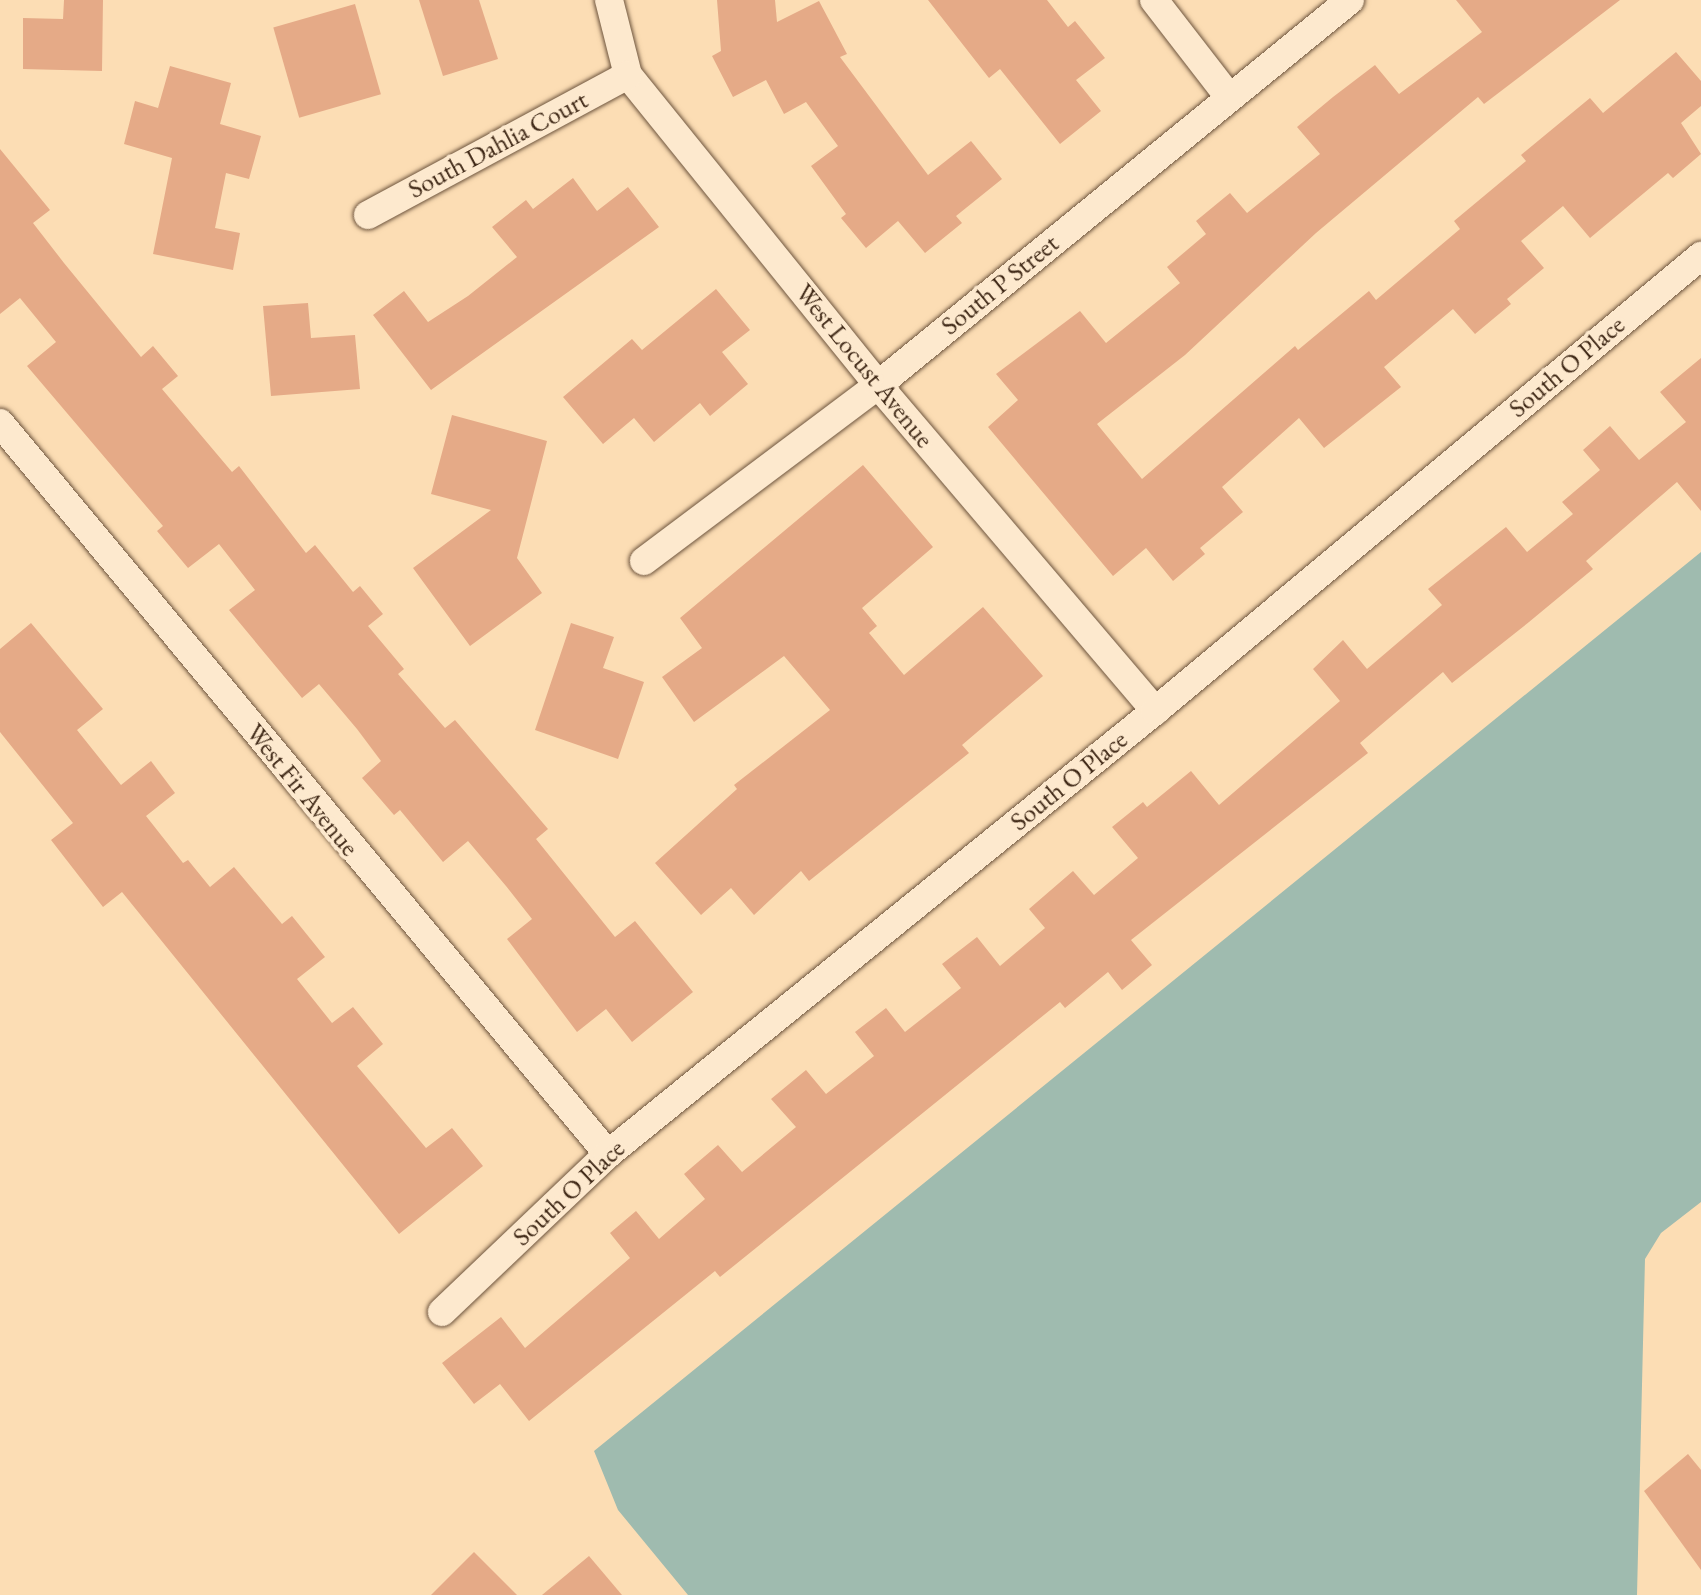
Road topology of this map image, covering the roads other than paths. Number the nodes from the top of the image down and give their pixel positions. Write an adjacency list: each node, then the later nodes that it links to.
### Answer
1 (609, 0): 4 (street, West Locust Avenue)
2 (1154, 0): 5 (street)
3 (1350, 0): 5 (street, South P Street)
4 (628, 75): 6 (street, South Dahlia Court); 8 (street, West Locust Avenue)
5 (1229, 97): 8 (street, South P Street)
6 (368, 215)
7 (1701, 256): 11 (street, South O Place)
8 (878, 385): 10 (street, South P Street); 11 (street, West Locust Avenue)
9 (0, 423): 12 (street, West Fir Avenue)
10 (644, 561)
11 (1155, 711): 12 (street, South O Place)
12 (608, 1154): 13 (street, South O Place)
13 (442, 1312)

